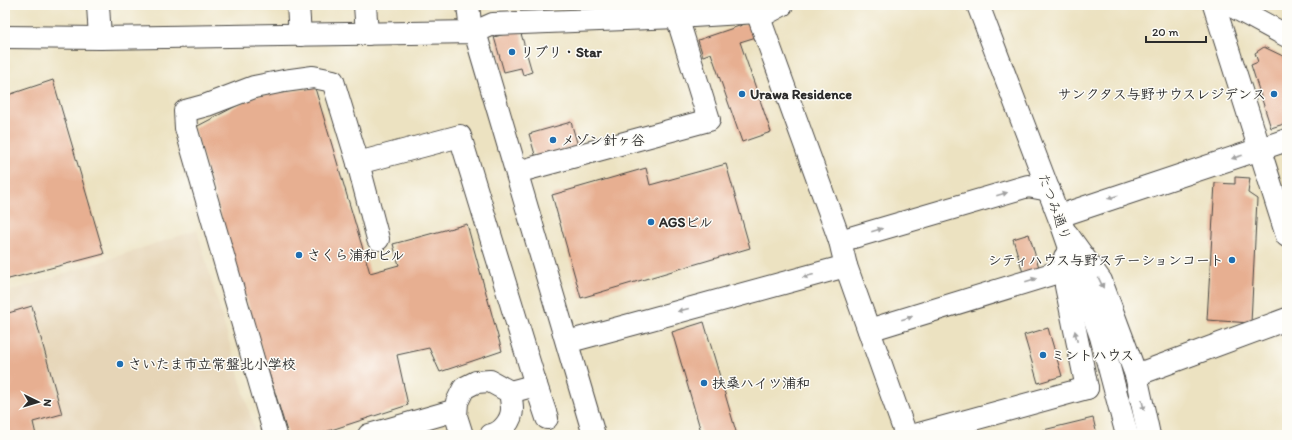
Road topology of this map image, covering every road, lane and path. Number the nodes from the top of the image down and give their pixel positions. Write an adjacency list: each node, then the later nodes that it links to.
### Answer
1 (98, 5): 16 (street)
2 (298, 5): 13 (street)
3 (365, 5): 12 (street)
4 (468, 5): 11 (street)
5 (782, 5): 9 (street)
6 (978, 5): 21 (street, たつみ通り)
7 (1214, 5): 18 (street)
8 (1230, 5): 14 (street)
9 (757, 8): 10 (street); 25 (street)
10 (677, 17): 11 (street); 20 (street)
11 (473, 32): 12 (street); 20 (street)
12 (367, 34): 13 (street)
13 (300, 35): 16 (street)
14 (1287, 36)
15 (5, 38): 16 (street)
16 (100, 38)
17 (1287, 140): 18 (street)
18 (1260, 149): 22 (street, one-way to 22); 23 (street)
19 (358, 163): 24 (street); 32 (street); 37 (street)
20 (516, 172): 30 (street)
21 (1049, 190): 22 (street, たつみ通り); 25 (street, one-way to 21)
22 (1061, 222): 27 (street); 31 (street, one-way to 31); 36 (street, たつみ通り)
23 (1287, 236)
24 (378, 239)
25 (840, 241): 26 (street)
26 (846, 266): 29 (street); 30 (street, one-way to 30)
27 (1065, 270): 29 (street, one-way to 27); 43 (street, one-way to 27)
28 (1287, 319): 31 (street)
29 (869, 330): 42 (street)
30 (566, 342): 41 (street)
31 (1136, 375): 44 (street, one-way to 44)
32 (536, 384): 33 (street); 35 (street)
33 (510, 392): 34 (street); 40 (street)
34 (456, 410): 38 (street); 39 (street)
35 (547, 418)
36 (1126, 428)
37 (275, 435)
38 (369, 435)
39 (462, 435)
40 (491, 435)
41 (594, 435)
42 (906, 435)
43 (915, 435)
44 (1149, 435)

